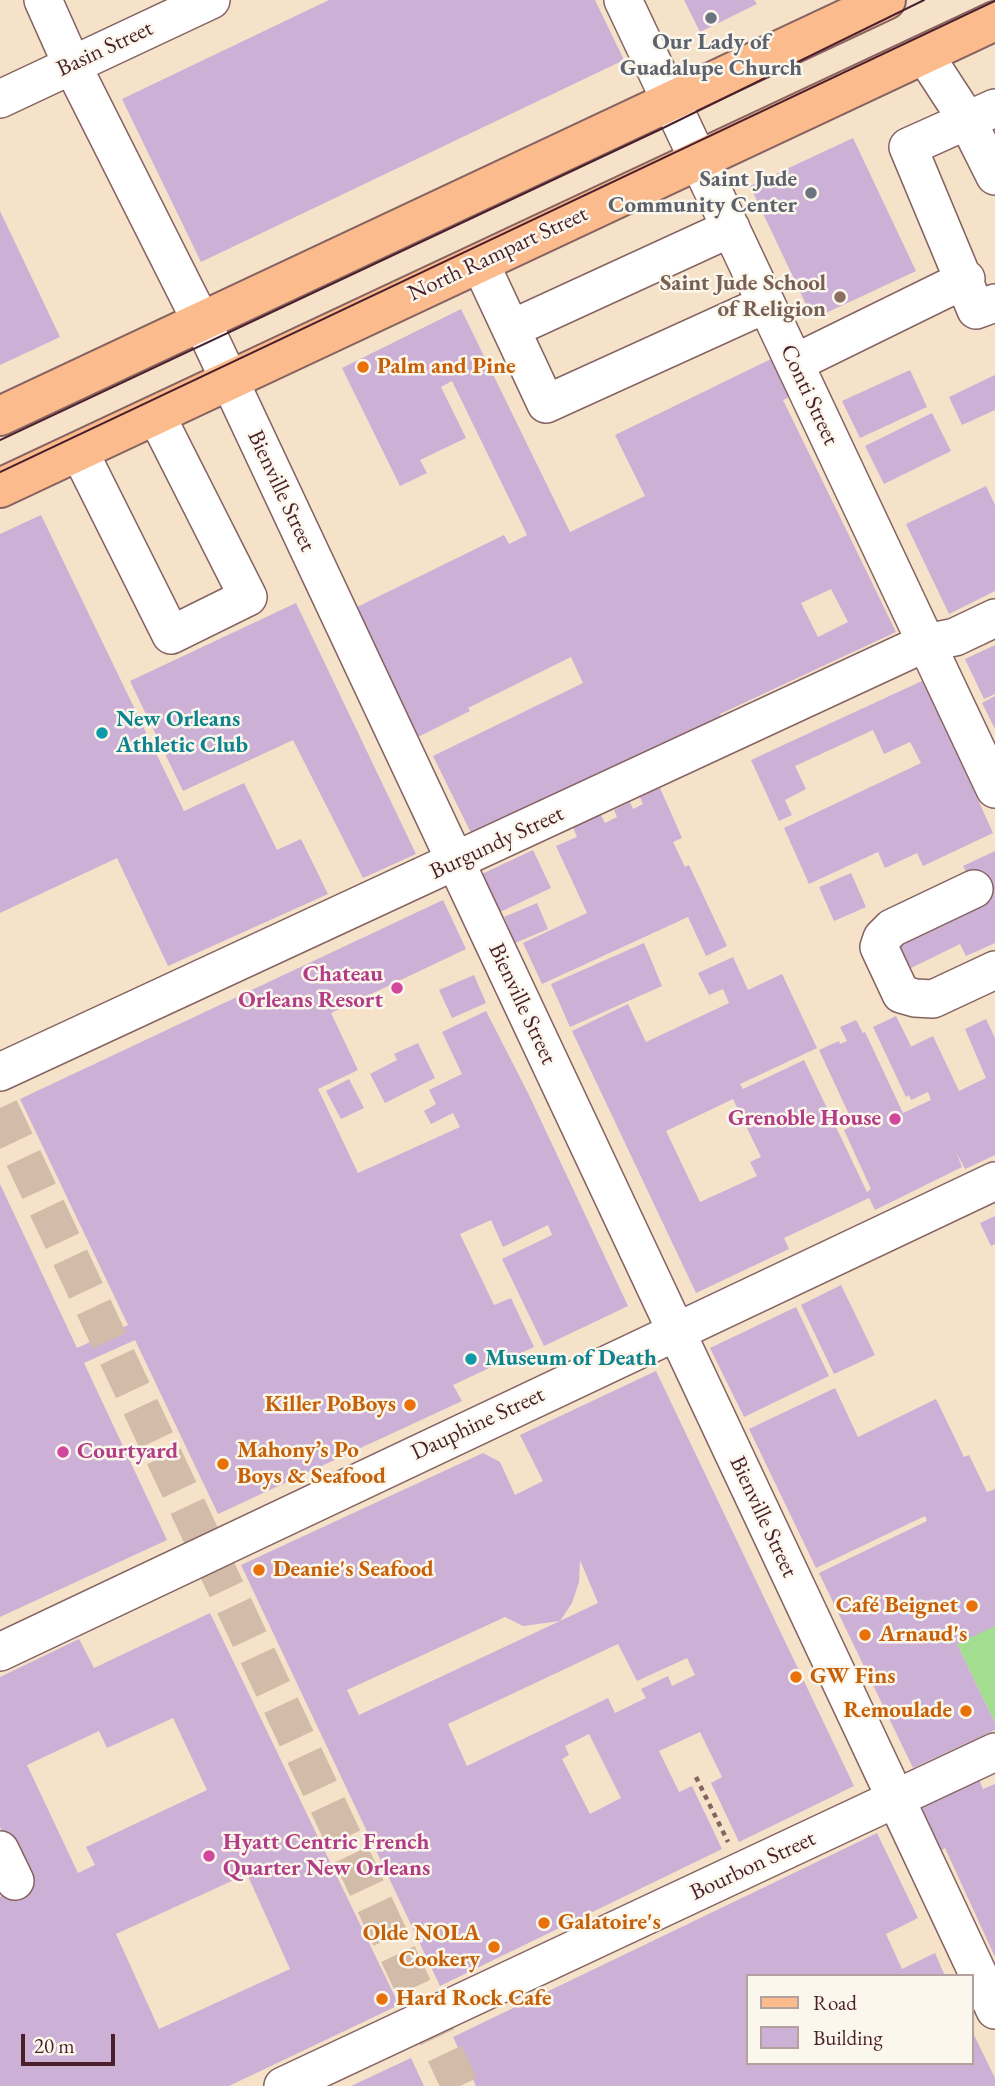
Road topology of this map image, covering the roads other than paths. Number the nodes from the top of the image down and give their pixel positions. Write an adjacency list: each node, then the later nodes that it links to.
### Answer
1 (43, 0): 7 (street, Bienville Street)
2 (211, 0): 7 (street, Basin Street)
3 (623, 0): 9 (street, Conti Street)
4 (886, 0): 9 (main road)
5 (995, 21): 6 (main road, North Rampart Street)
6 (924, 54): 10 (street); 11 (main road, North Rampart Street)
7 (72, 65): 8 (street, Basin Street); 18 (street, Bienville Street)
8 (0, 99)
9 (671, 102): 11 (street, Conti Street); 18 (main road)
10 (981, 114): 12 (street); 15 (street)
11 (699, 160): 13 (street, Conti Street); 14 (main road, North Rampart Street)
12 (995, 176)
13 (731, 228): 17 (street, Conti Street); 19 (street)
14 (480, 263): 19 (street); 21 (main road, North Rampart Street)
15 (965, 279): 16 (street); 20 (street)
16 (995, 303)
17 (766, 304): 19 (street); 20 (street, Conti Street)
18 (200, 320): 21 (street, Bienville Street); 23 (main road)
19 (511, 329)
20 (795, 363): 27 (street, Conti Street)
21 (229, 380): 22 (main road, North Rampart Street); 29 (street, Bienville Street)
22 (156, 415): 24 (main road, North Rampart Street); 24 (street)
23 (0, 416)
24 (79, 451): 25 (main road, North Rampart Street)
25 (0, 488)
26 (995, 618): 27 (street, Burgundy Street)
27 (926, 643): 28 (street, Conti Street); 29 (street, Burgundy Street)
28 (995, 789)
29 (456, 862): 32 (street, Burgundy Street); 34 (street, Bienville Street)
30 (974, 889): 31 (street)
31 (995, 970)
32 (0, 1072)
33 (995, 1181): 34 (street, Dauphine Street)
34 (676, 1330): 35 (street, Dauphine Street); 37 (street, Bienville Street)
35 (0, 1652)
36 (995, 1752): 37 (street, Bourbon Street)
37 (896, 1798): 38 (street, Bienville Street); 39 (street, Bourbon Street)
38 (995, 2010)
39 (283, 2086)

